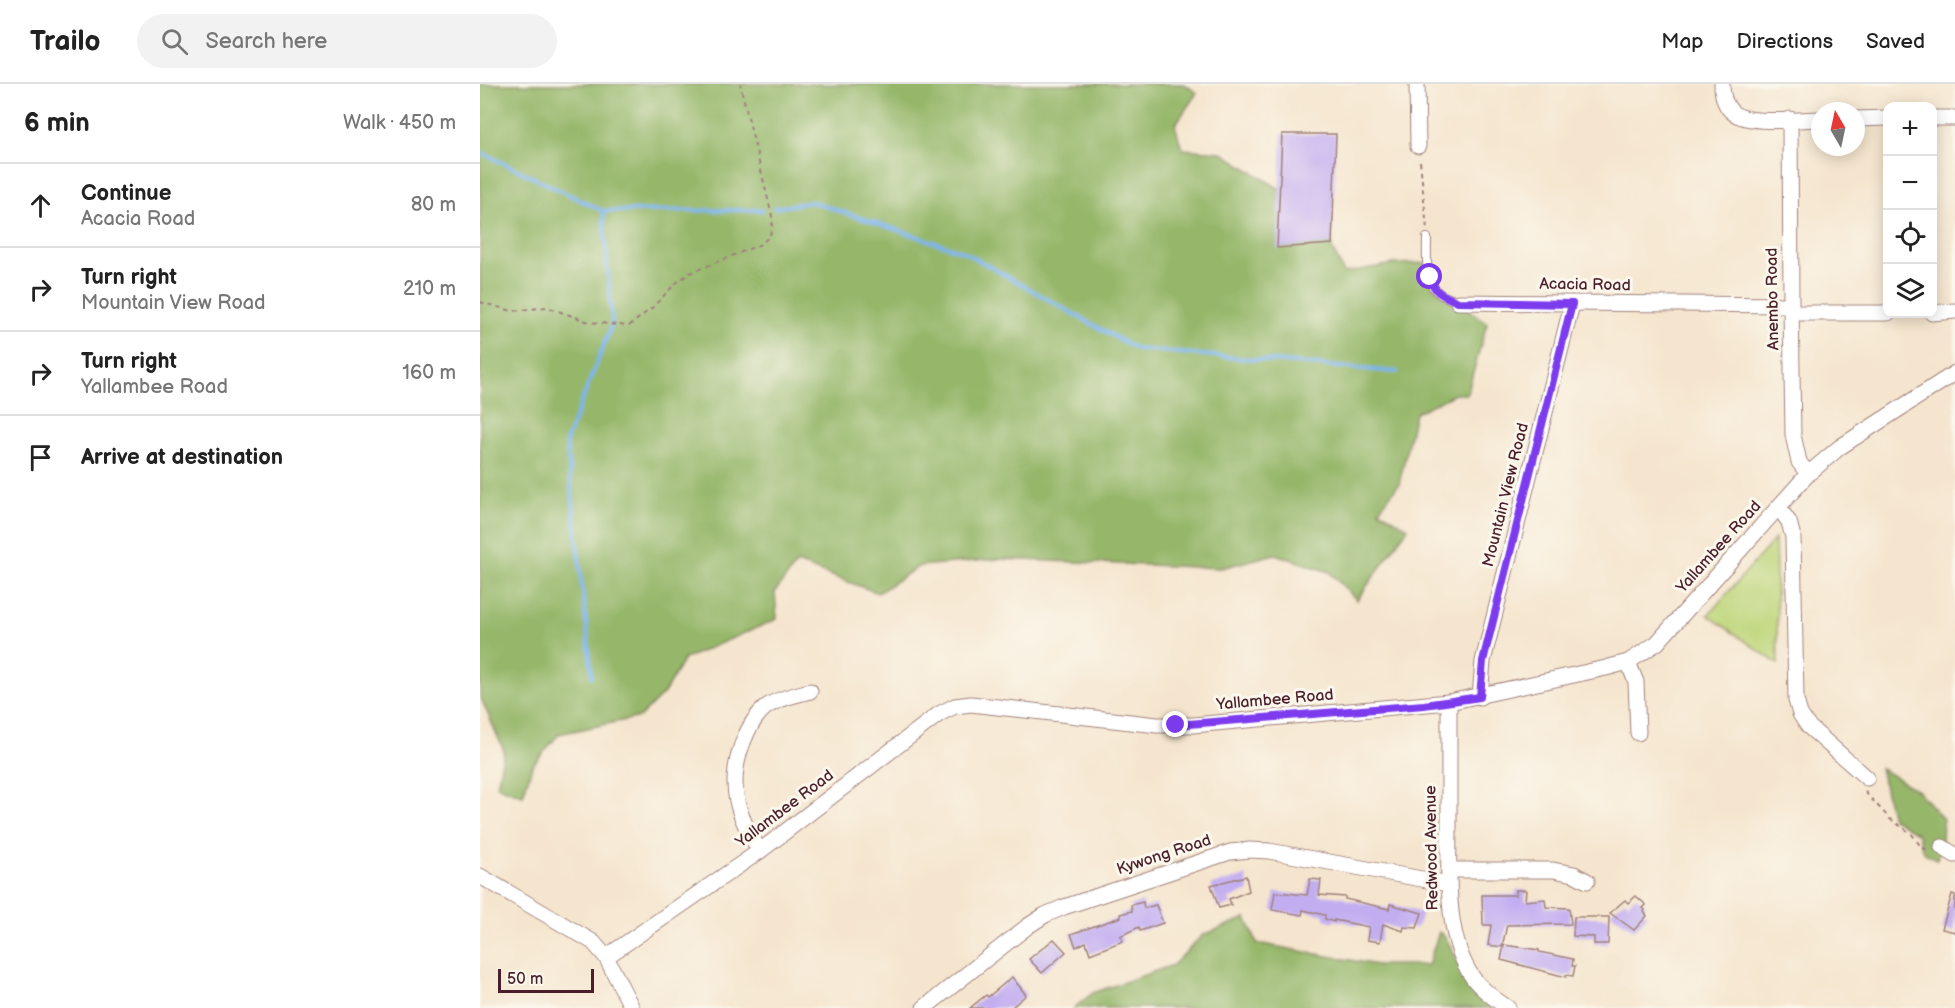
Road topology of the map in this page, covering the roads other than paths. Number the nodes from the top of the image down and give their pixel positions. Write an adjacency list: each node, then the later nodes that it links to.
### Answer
1 (1417, 84): 9 (street)
2 (1722, 84): 6 (street)
3 (1883, 118): 8 (street)
4 (1937, 118): 5 (street)
5 (1955, 118)
6 (1790, 119): 7 (street); 13 (street, Anembo Road)
7 (1811, 119)
8 (1865, 119)
9 (1418, 146)
10 (1427, 238): 11 (lane, Acacia Road)
11 (1458, 302): 12 (street, Acacia Road)
12 (1572, 304): 13 (street, Acacia Road); 22 (street, Mountain View Road)
13 (1791, 309): 15 (street, Acacia Road); 18 (street, Anembo Road)
14 (1955, 311): 16 (street)
15 (1883, 313)
16 (1937, 313)
17 (1955, 373): 18 (street, Yallambee Road)
18 (1808, 474): 19 (street, Yallambee Road)
19 (1779, 508): 20 (street, Yallambee Road); 25 (street)
20 (1628, 662): 22 (street, Yallambee Road); 24 (street)
21 (810, 691): 26 (street)
22 (1480, 697): 23 (street, Yallambee Road)
23 (1449, 702): 26 (street, Yallambee Road); 28 (street, Redwood Avenue)
24 (1638, 733)
25 (1867, 778)
26 (760, 851): 30 (street, Yallambee Road)
27 (480, 876): 30 (street)
28 (1449, 877): 29 (street, Kywong Road); 32 (street, Kywong Road); 33 (street, Redwood Avenue)
29 (1587, 881)
30 (606, 957): 31 (street)
31 (632, 1008)
32 (924, 1008)
33 (1508, 1008)

